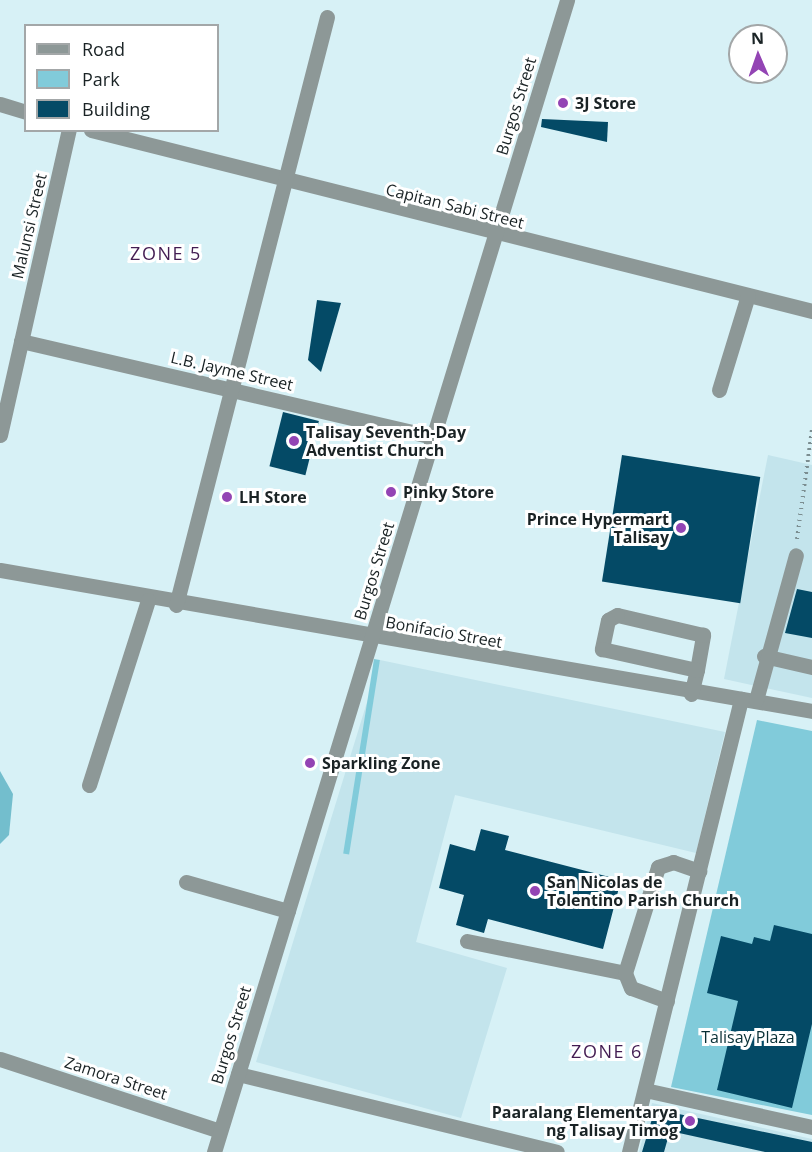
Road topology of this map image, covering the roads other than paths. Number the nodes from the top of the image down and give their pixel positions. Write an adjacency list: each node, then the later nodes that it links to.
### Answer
1 (567, 0): 8 (street, Burgos Street)
2 (327, 17): 7 (street)
3 (0, 104): 4 (street)
4 (24, 111)
5 (69, 132): 11 (street, Malunsi Street)
6 (98, 132): 7 (street, Capitan Sabi Street)
7 (285, 183): 8 (street, Capitan Sabi Street); 12 (street)
8 (496, 234): 9 (street, Capitan Sabi Street); 15 (street, Burgos Street)
9 (748, 295): 10 (street, Capitan Sabi Street); 13 (street)
10 (812, 310)
11 (21, 341): 12 (street, L.B. Jayme Street); 14 (street, Malunsi Street)
12 (231, 390): 15 (street, L.B. Jayme Street); 19 (street)
13 (719, 390)
14 (0, 435)
15 (434, 437): 20 (street, Burgos Street)
16 (796, 555): 21 (street)
17 (0, 570): 18 (street, Bonifacio Street)
18 (148, 600): 19 (street, Bonifacio Street); 27 (street)
19 (176, 605): 20 (street, Bonifacio Street)
20 (372, 637): 24 (street, Bonifacio Street); 30 (street, Burgos Street)
21 (764, 656): 22 (street); 25 (street)
22 (812, 666)
23 (697, 670): 23 (street); 24 (street)
24 (691, 694): 25 (street, Bonifacio Street)
25 (749, 699): 26 (street, Bonifacio Street); 28 (street)
26 (812, 711)
27 (89, 785)
28 (699, 871): 32 (street); 33 (street)
29 (186, 882): 30 (street)
30 (288, 911): 35 (street, Burgos Street)
31 (467, 941): 32 (street)
32 (625, 973): 33 (street)
33 (667, 1001): 36 (street)
34 (0, 1059): 38 (street, Zamora Street)
35 (238, 1074): 38 (street, Burgos Street); 40 (street)
36 (645, 1090): 37 (street); 41 (street)
37 (812, 1127)
38 (220, 1131): 39 (street, Burgos Street)
39 (214, 1152)
40 (557, 1152)
41 (629, 1152)

